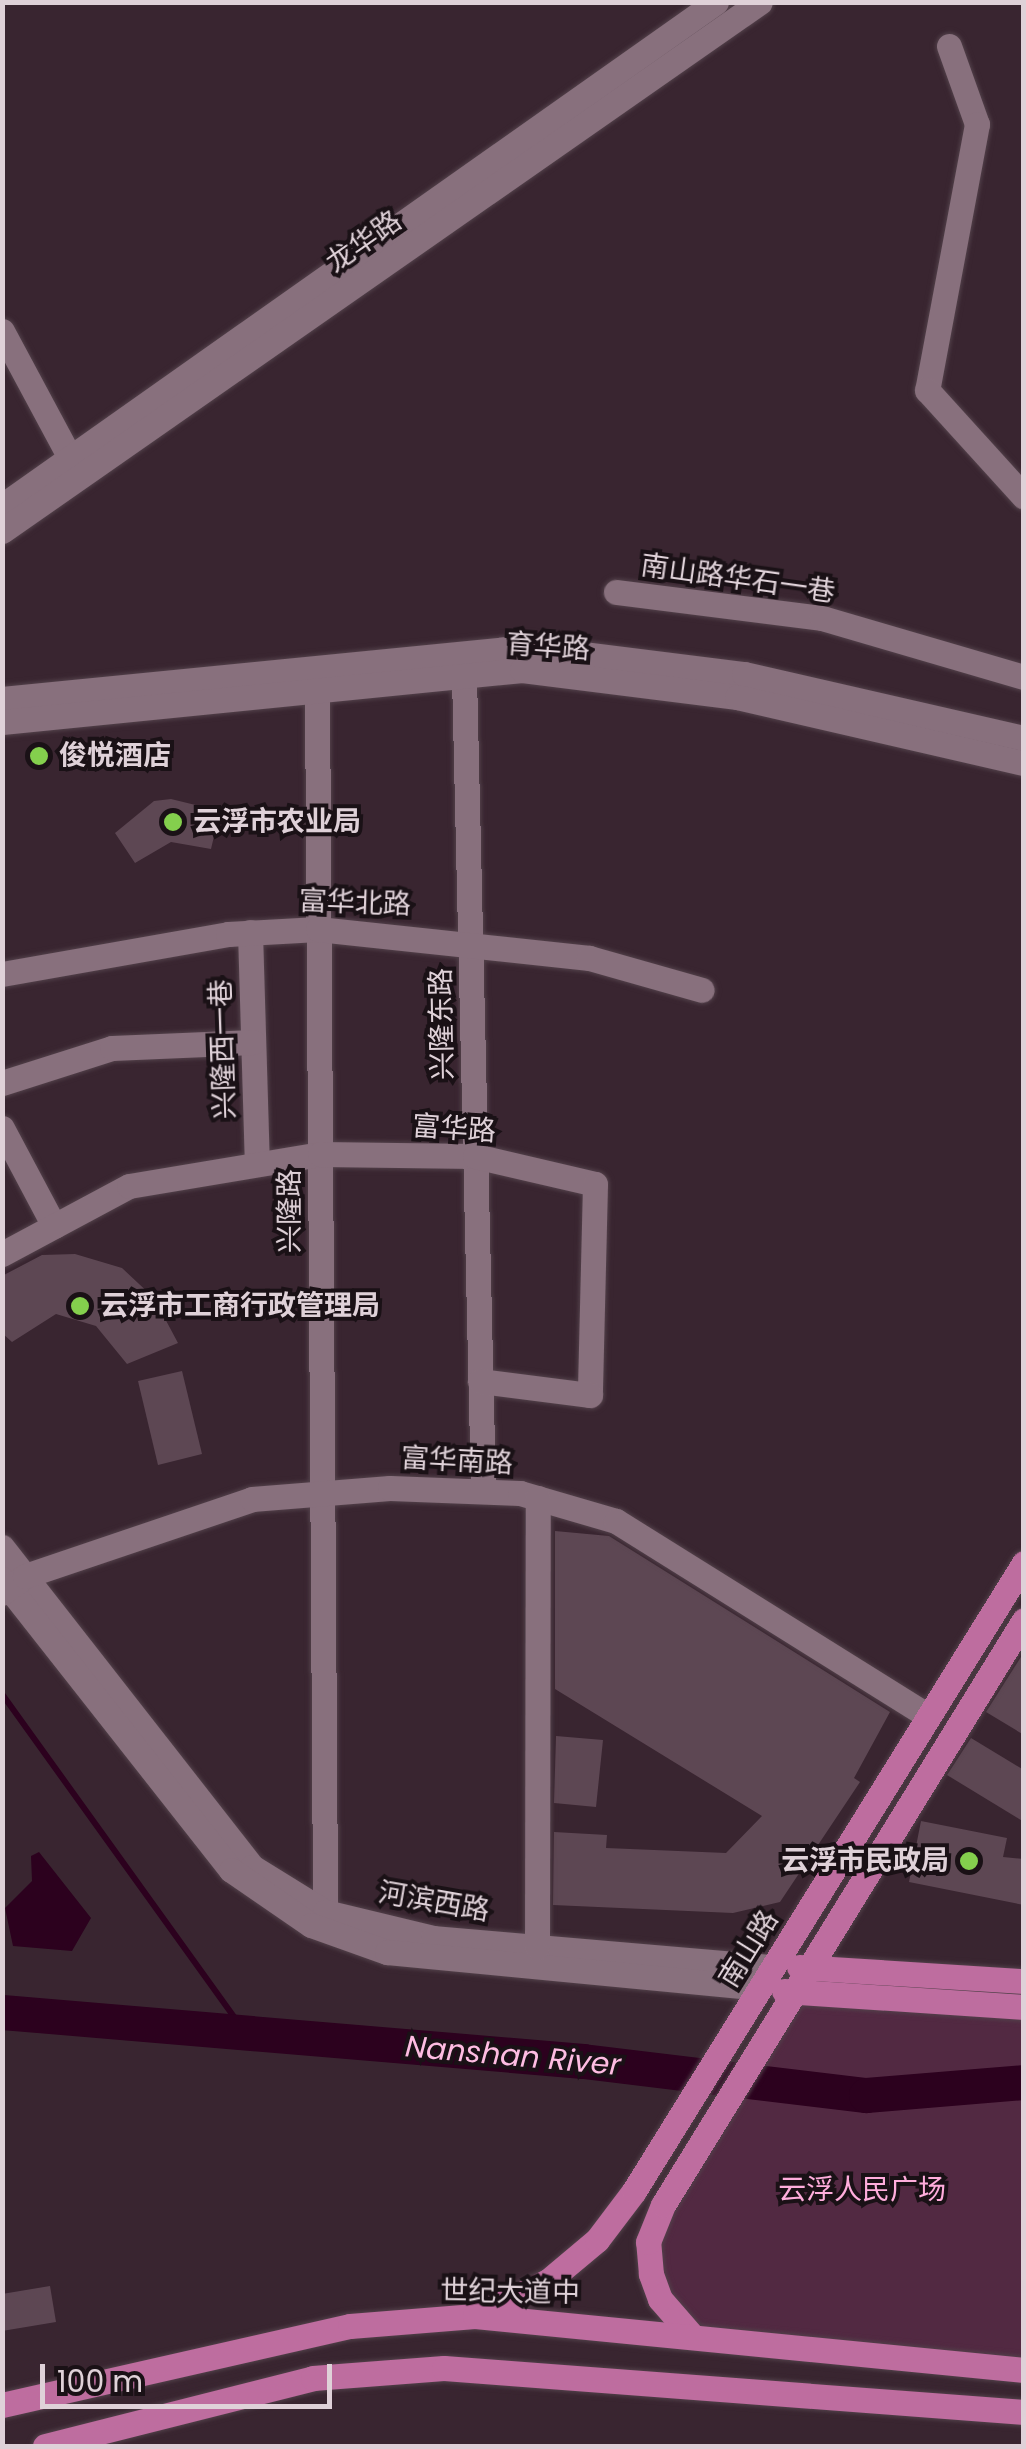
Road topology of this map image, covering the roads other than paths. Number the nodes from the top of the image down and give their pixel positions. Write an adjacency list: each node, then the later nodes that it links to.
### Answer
1 (716, 2): 5 (street, 龙华路)
2 (760, 2): 8 (street, 龙华路)
3 (949, 46): 6 (street)
4 (2, 332): 5 (street)
5 (70, 458): 7 (street, 龙华路)
6 (1024, 497)
7 (2, 506)
8 (2, 531)
9 (616, 592): 11 (street, 南山路华石一巷)
10 (464, 676): 12 (street, 育华路); 16 (street, 育华路); 19 (street, 兴隆东路)
11 (1024, 676)
12 (317, 690): 14 (street, 育华路); 17 (street, 兴隆路)
13 (2, 699): 15 (street, 育华路)
14 (2, 722)
15 (1024, 738)
16 (1024, 764)
17 (318, 928): 18 (street, 富华北路); 19 (street, 富华北路); 25 (street, 兴隆路)
18 (250, 932): 20 (street, 富华北路); 22 (street, 兴隆西一巷)
19 (470, 939): 21 (street, 富华北路); 26 (street, 兴隆东路)
20 (2, 974)
21 (702, 990)
22 (253, 1042): 23 (street); 27 (street, 兴隆西一巷)
23 (2, 1083)
24 (2, 1128): 28 (street)
25 (320, 1154): 26 (street, 富华路); 27 (street, 富华路); 32 (street, 兴隆路)
26 (475, 1156): 30 (street, 兴隆东路); 30 (street, 富华路)
27 (257, 1164): 28 (street, 富华路)
28 (54, 1226): 29 (street, 富华路)
29 (2, 1254)
30 (480, 1381): 31 (street, 兴隆东路)
31 (483, 1492): 32 (street, 富华南路); 33 (street, 富华南路)
32 (322, 1493): 36 (street, 富华南路); 39 (street, 兴隆路)
33 (538, 1498): 38 (street, 富华南路); 40 (street)
34 (2, 1547): 36 (street, 河滨西路)
35 (1024, 1563): 38 (main road, 南山路)
36 (10, 1584): 39 (street, 河滨西路); 42 (street, 河滨西路)
37 (1024, 1620): 41 (main road)
38 (928, 1716): 42 (main road, 南山路)
39 (325, 1912): 40 (street, 河滨西路)
40 (537, 1947): 42 (street, 河滨西路)
41 (812, 1967): 42 (main road, 河滨西路); 43 (main road, 河滨西路); 44 (main road)
42 (766, 1978): 44 (main road, 河滨西路); 46 (main road, 南山路)
43 (1024, 1981)
44 (797, 1992): 45 (main road, 河滨西路); 47 (main road)
45 (1024, 2006)
46 (476, 2316): 47 (main road, 世纪大道中); 49 (main road, 世纪大道中)
47 (693, 2337): 48 (main road, 世纪大道中)
48 (1024, 2370)
49 (2, 2405)
50 (1024, 2412): 51 (main road)
51 (45, 2446)

